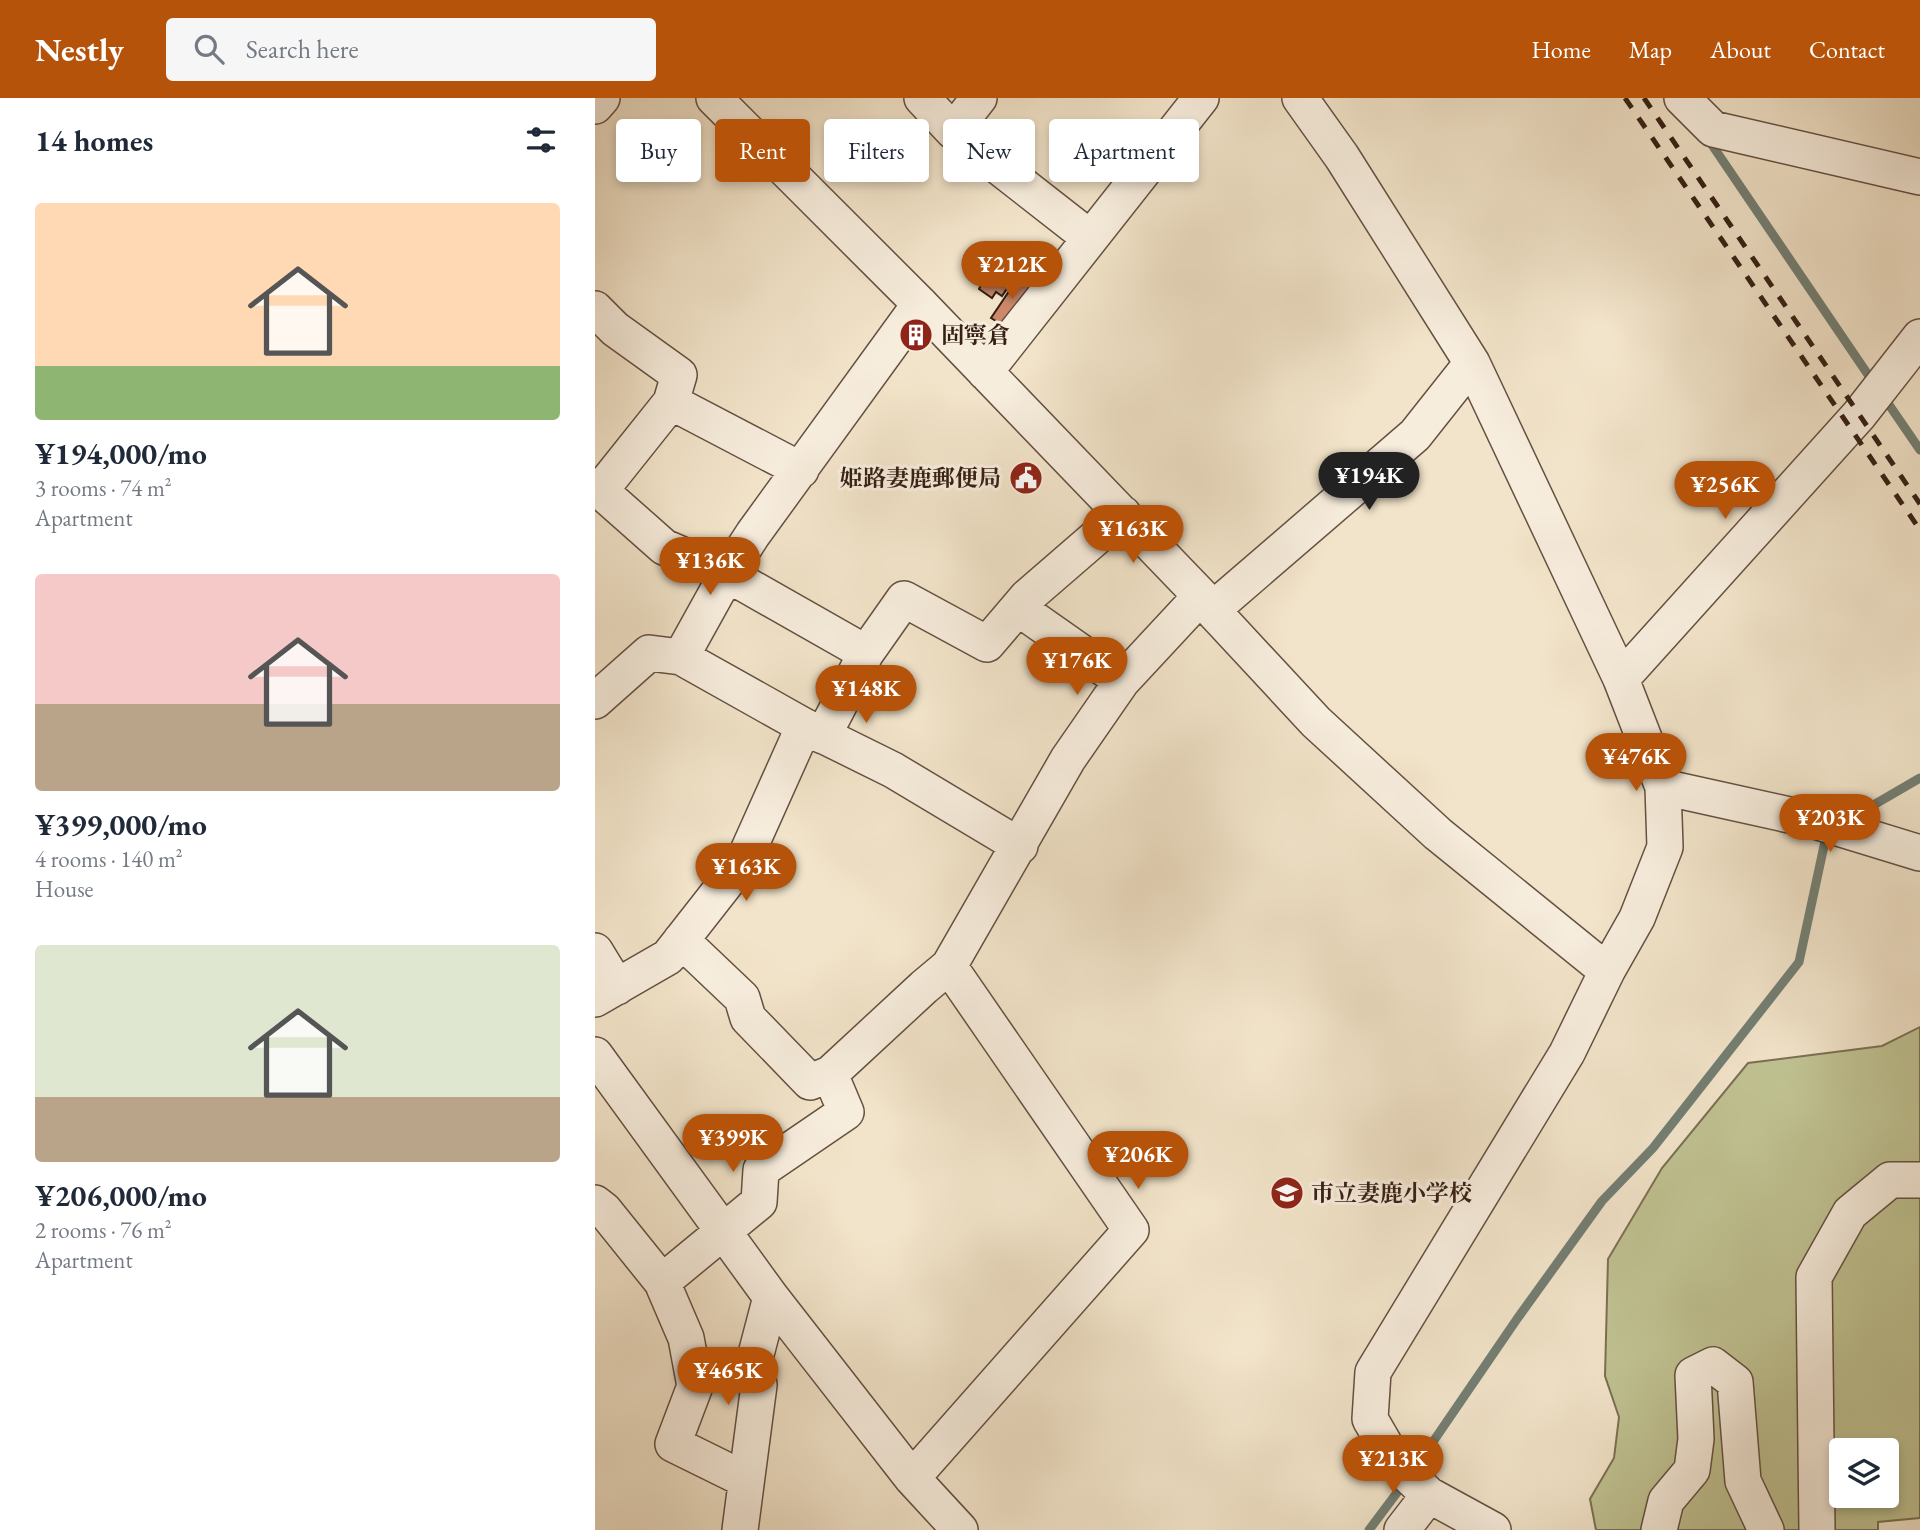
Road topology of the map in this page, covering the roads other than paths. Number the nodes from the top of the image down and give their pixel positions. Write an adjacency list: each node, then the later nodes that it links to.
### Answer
1 (603, 98): 8 (street)
2 (714, 98): 14 (street)
3 (922, 98): 10 (street)
4 (979, 98): 9 (street)
5 (1201, 98): 13 (street)
6 (1300, 98): 17 (street)
7 (1682, 98): 11 (street)
8 (595, 106)
9 (962, 119)
10 (943, 120)
11 (1920, 177)
12 (1018, 182): 13 (street)
13 (1090, 238): 18 (street)
14 (919, 304): 18 (street); 20 (street)
15 (602, 330): 19 (street)
16 (1920, 337): 28 (street)
17 (1472, 363): 24 (street); 28 (street)
18 (985, 372): 22 (street)
19 (671, 402): 20 (street); 21 (street)
20 (801, 470): 23 (street)
21 (598, 489): 23 (street)
22 (1123, 514): 24 (street); 25 (street)
23 (727, 574): 26 (street); 27 (street)
24 (1206, 603): 29 (street); 38 (street)
25 (1018, 608): 26 (street); 29 (street)
26 (866, 653): 31 (street)
27 (681, 657): 30 (street); 31 (street)
28 (1621, 679): 32 (street)
29 (1122, 681): 33 (street)
30 (595, 701)
31 (813, 731): 33 (street); 35 (street)
32 (1663, 787): 34 (street); 38 (street)
33 (1020, 846): 37 (street)
34 (1920, 853)
35 (681, 940): 39 (street); 41 (street)
36 (595, 951): 39 (street)
37 (949, 966): 41 (street); 47 (street)
38 (1608, 971): 49 (street)
39 (606, 993)
40 (595, 1055): 44 (street)
41 (830, 1074): 44 (street)
42 (1920, 1180): 56 (street)
43 (595, 1203): 45 (street)
44 (723, 1230): 45 (street); 46 (street)
45 (662, 1282): 48 (street)
46 (771, 1297): 47 (street); 48 (street)
47 (912, 1478): 51 (street)
48 (746, 1480): 50 (street)
49 (1429, 1495): 52 (street); 53 (street)
50 (740, 1530)
51 (960, 1530)
52 (1402, 1530)
53 (1493, 1530)
54 (1659, 1530): 55 (street)
55 (1766, 1530)
56 (1817, 1530)

